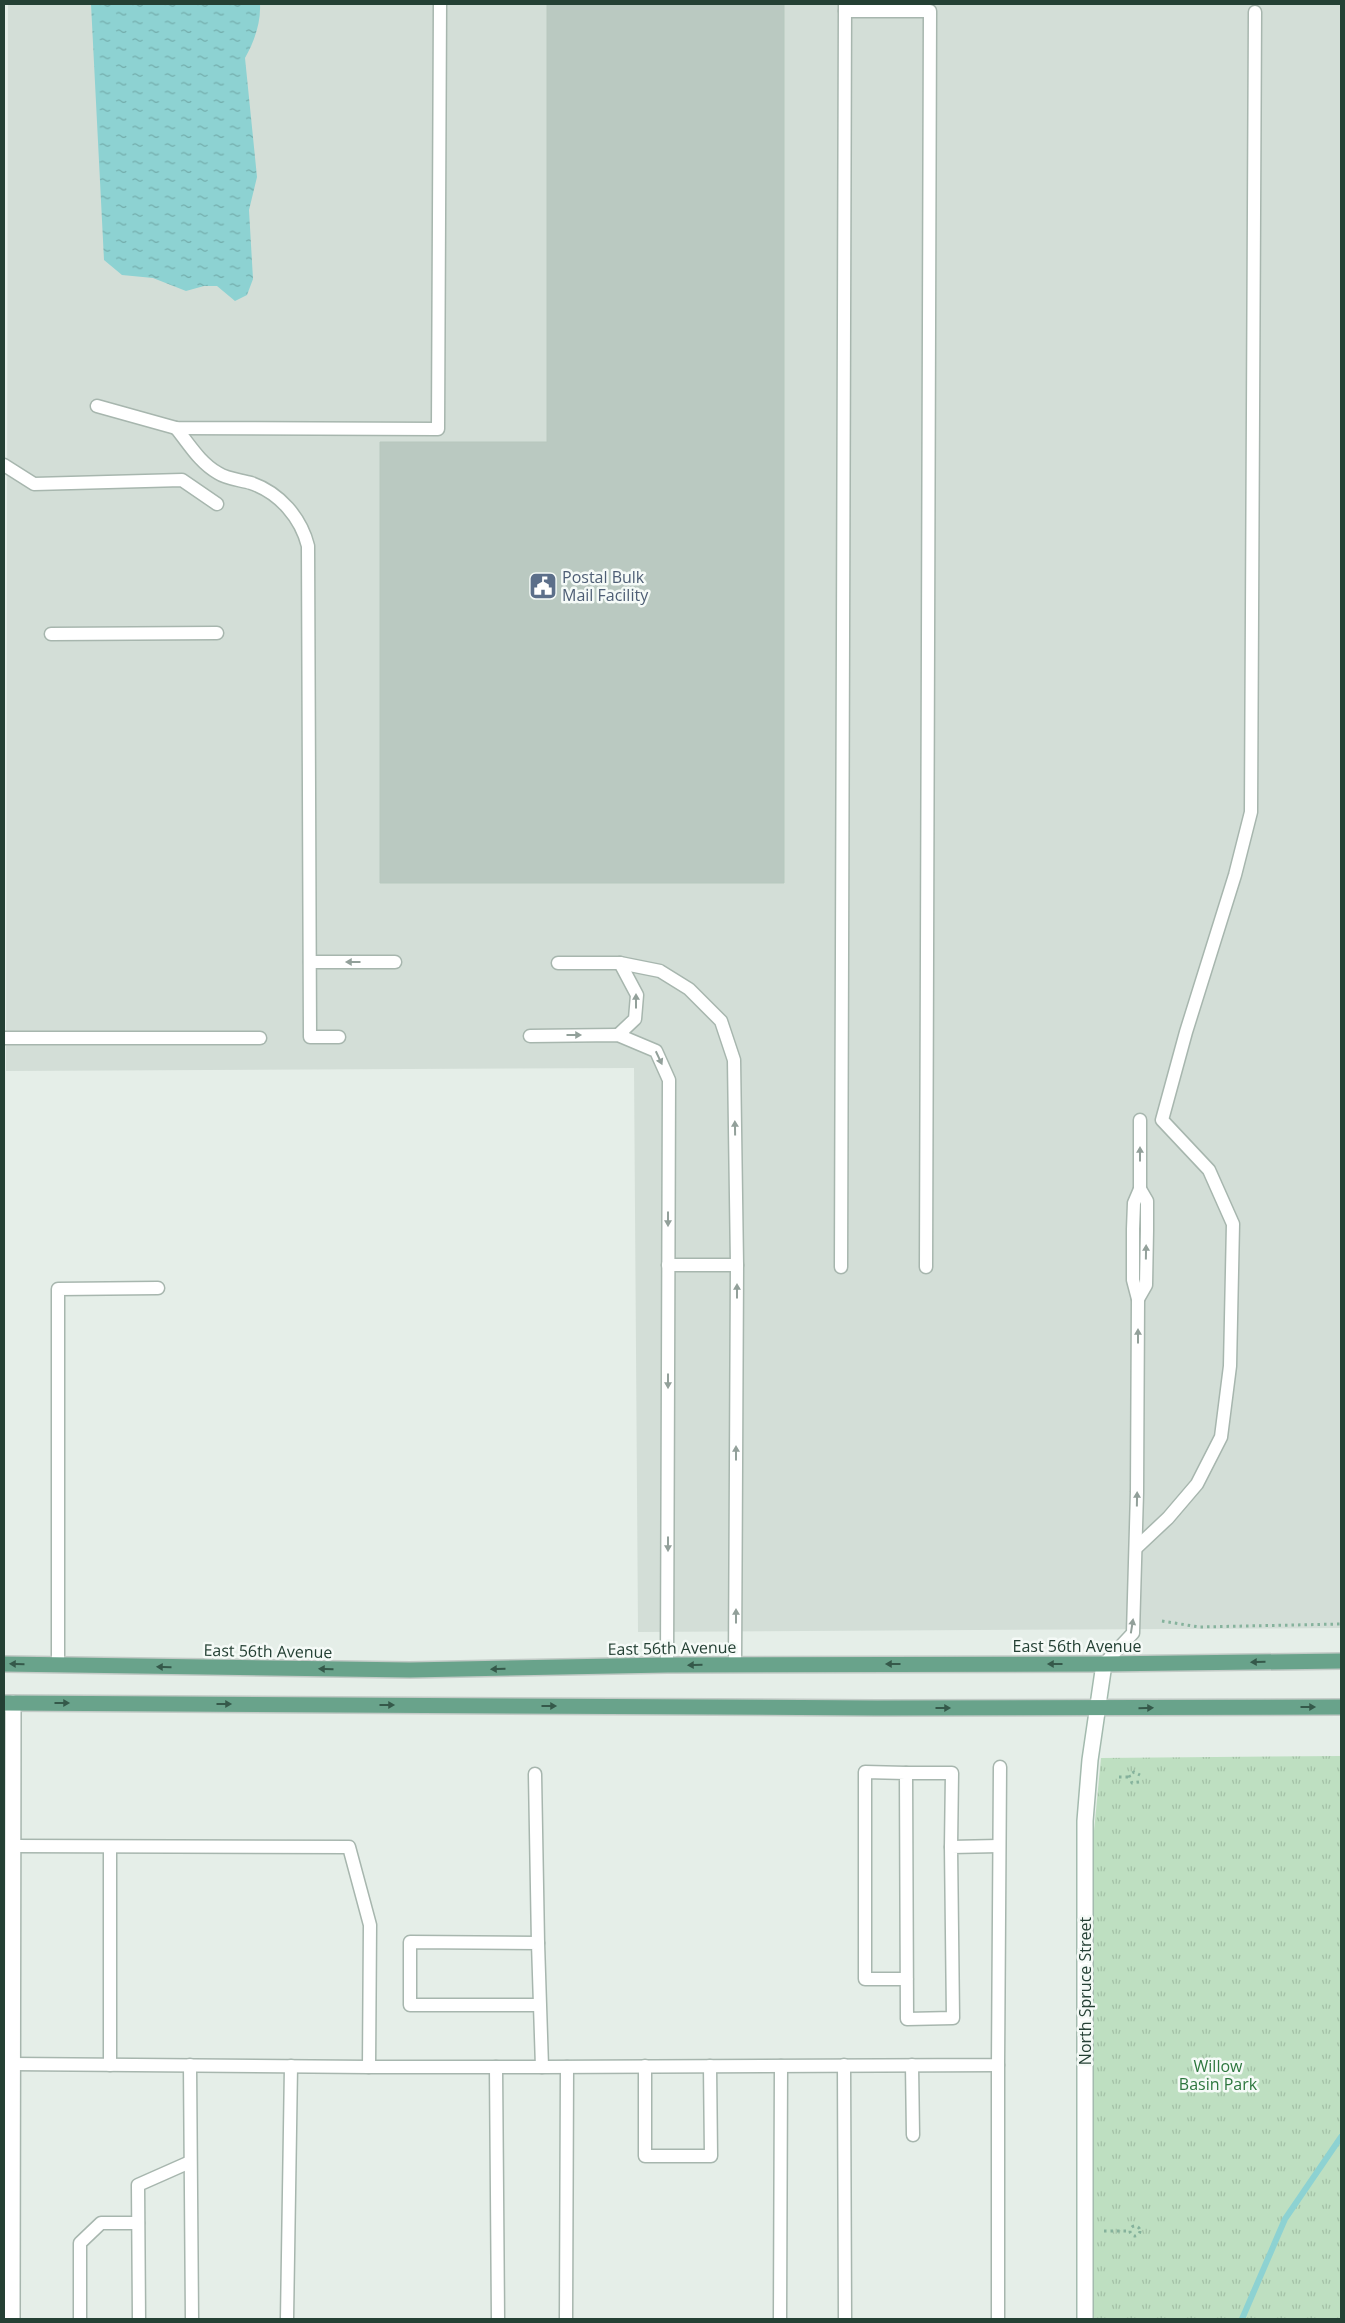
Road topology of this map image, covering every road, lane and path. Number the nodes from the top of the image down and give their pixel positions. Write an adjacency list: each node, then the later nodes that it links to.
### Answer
1 (440, 4): 5 (lane)
2 (845, 7): 22 (lane); 23 (lane)
3 (1255, 12): 25 (lane)
4 (97, 406): 5 (lane)
5 (176, 428): 10 (lane)
6 (4, 465): 7 (lane)
7 (217, 504)
8 (217, 633): 9 (lane)
9 (51, 634)
10 (310, 962): 11 (lane, one-way to 10); 18 (lane)
11 (395, 962)
12 (558, 963): 13 (lane)
13 (620, 963): 14 (lane, one-way to 13); 20 (lane, one-way to 13)
14 (618, 1035): 15 (lane, one-way to 14); 21 (lane, one-way to 21)
15 (530, 1036)
16 (4, 1038): 17 (lane)
17 (260, 1038)
18 (339, 1038)
19 (1140, 1120): 25 (lane, one-way to 19)
20 (737, 1265): 21 (lane); 33 (lane, one-way to 20)
21 (668, 1266): 32 (lane, one-way to 32)
22 (841, 1267)
23 (926, 1267)
24 (158, 1288): 31 (lane)
25 (1136, 1548): 30 (lane, one-way to 25)
26 (1162, 1621): 27 (path)
27 (1341, 1624)
28 (1341, 1661): 30 (main road, East 56th Avenue, one-way to 30)
29 (4, 1664): 31 (main road, East 56th Avenue, one-way to 29)
30 (1104, 1664): 33 (main road, East 56th Avenue, one-way to 33); 36 (street, North Spruce Street)
31 (58, 1665): 32 (main road, East 56th Avenue, one-way to 31)
32 (668, 1665): 33 (main road, East 56th Avenue, one-way to 32)
33 (735, 1665)
34 (8, 1703): 36 (main road, one-way to 36); 44 (street)
35 (1341, 1707): 36 (main road, one-way to 35)
36 (1097, 1708): 80 (street, North Spruce Street)
37 (1000, 1768): 45 (lane)
38 (906, 1773): 47 (lane); 49 (lane); 49 (lane)
39 (536, 1774): 48 (lane)
40 (1140, 1775): 42 (path)
41 (1119, 1777): 42 (path)
42 (1129, 1777): 43 (path)
43 (1139, 1782)
44 (12, 1846): 46 (lane); 51 (street)
45 (999, 1846): 47 (lane); 53 (lane)
46 (110, 1847): 52 (lane); 58 (lane)
47 (951, 1847): 49 (lane)
48 (538, 1943): 50 (lane); 50 (lane)
49 (907, 1979)
50 (540, 2005): 60 (lane)
51 (12, 2064): 52 (lane); 70 (street)
52 (110, 2064): 54 (lane)
53 (998, 2064): 56 (lane); 79 (lane)
54 (190, 2065): 57 (lane); 66 (lane)
55 (844, 2065): 56 (lane); 64 (lane); 78 (lane)
56 (912, 2065): 65 (lane)
57 (291, 2066): 58 (lane); 74 (lane)
58 (369, 2066): 59 (lane)
59 (496, 2066): 60 (lane); 75 (lane)
60 (542, 2066): 61 (lane)
61 (567, 2066): 62 (lane); 76 (lane)
62 (645, 2066): 63 (lane); 63 (lane)
63 (710, 2066): 64 (lane)
64 (781, 2066): 77 (lane)
65 (914, 2135)
66 (190, 2162): 67 (lane); 73 (lane)
67 (138, 2222): 71 (lane); 72 (lane)
68 (1104, 2231): 69 (path)
69 (1130, 2231)
70 (12, 2319)
71 (80, 2319)
72 (139, 2319)
73 (192, 2319)
74 (287, 2319)
75 (498, 2319)
76 (566, 2319)
77 (780, 2319)
78 (845, 2319)
79 (998, 2319)
80 (1085, 2319)

